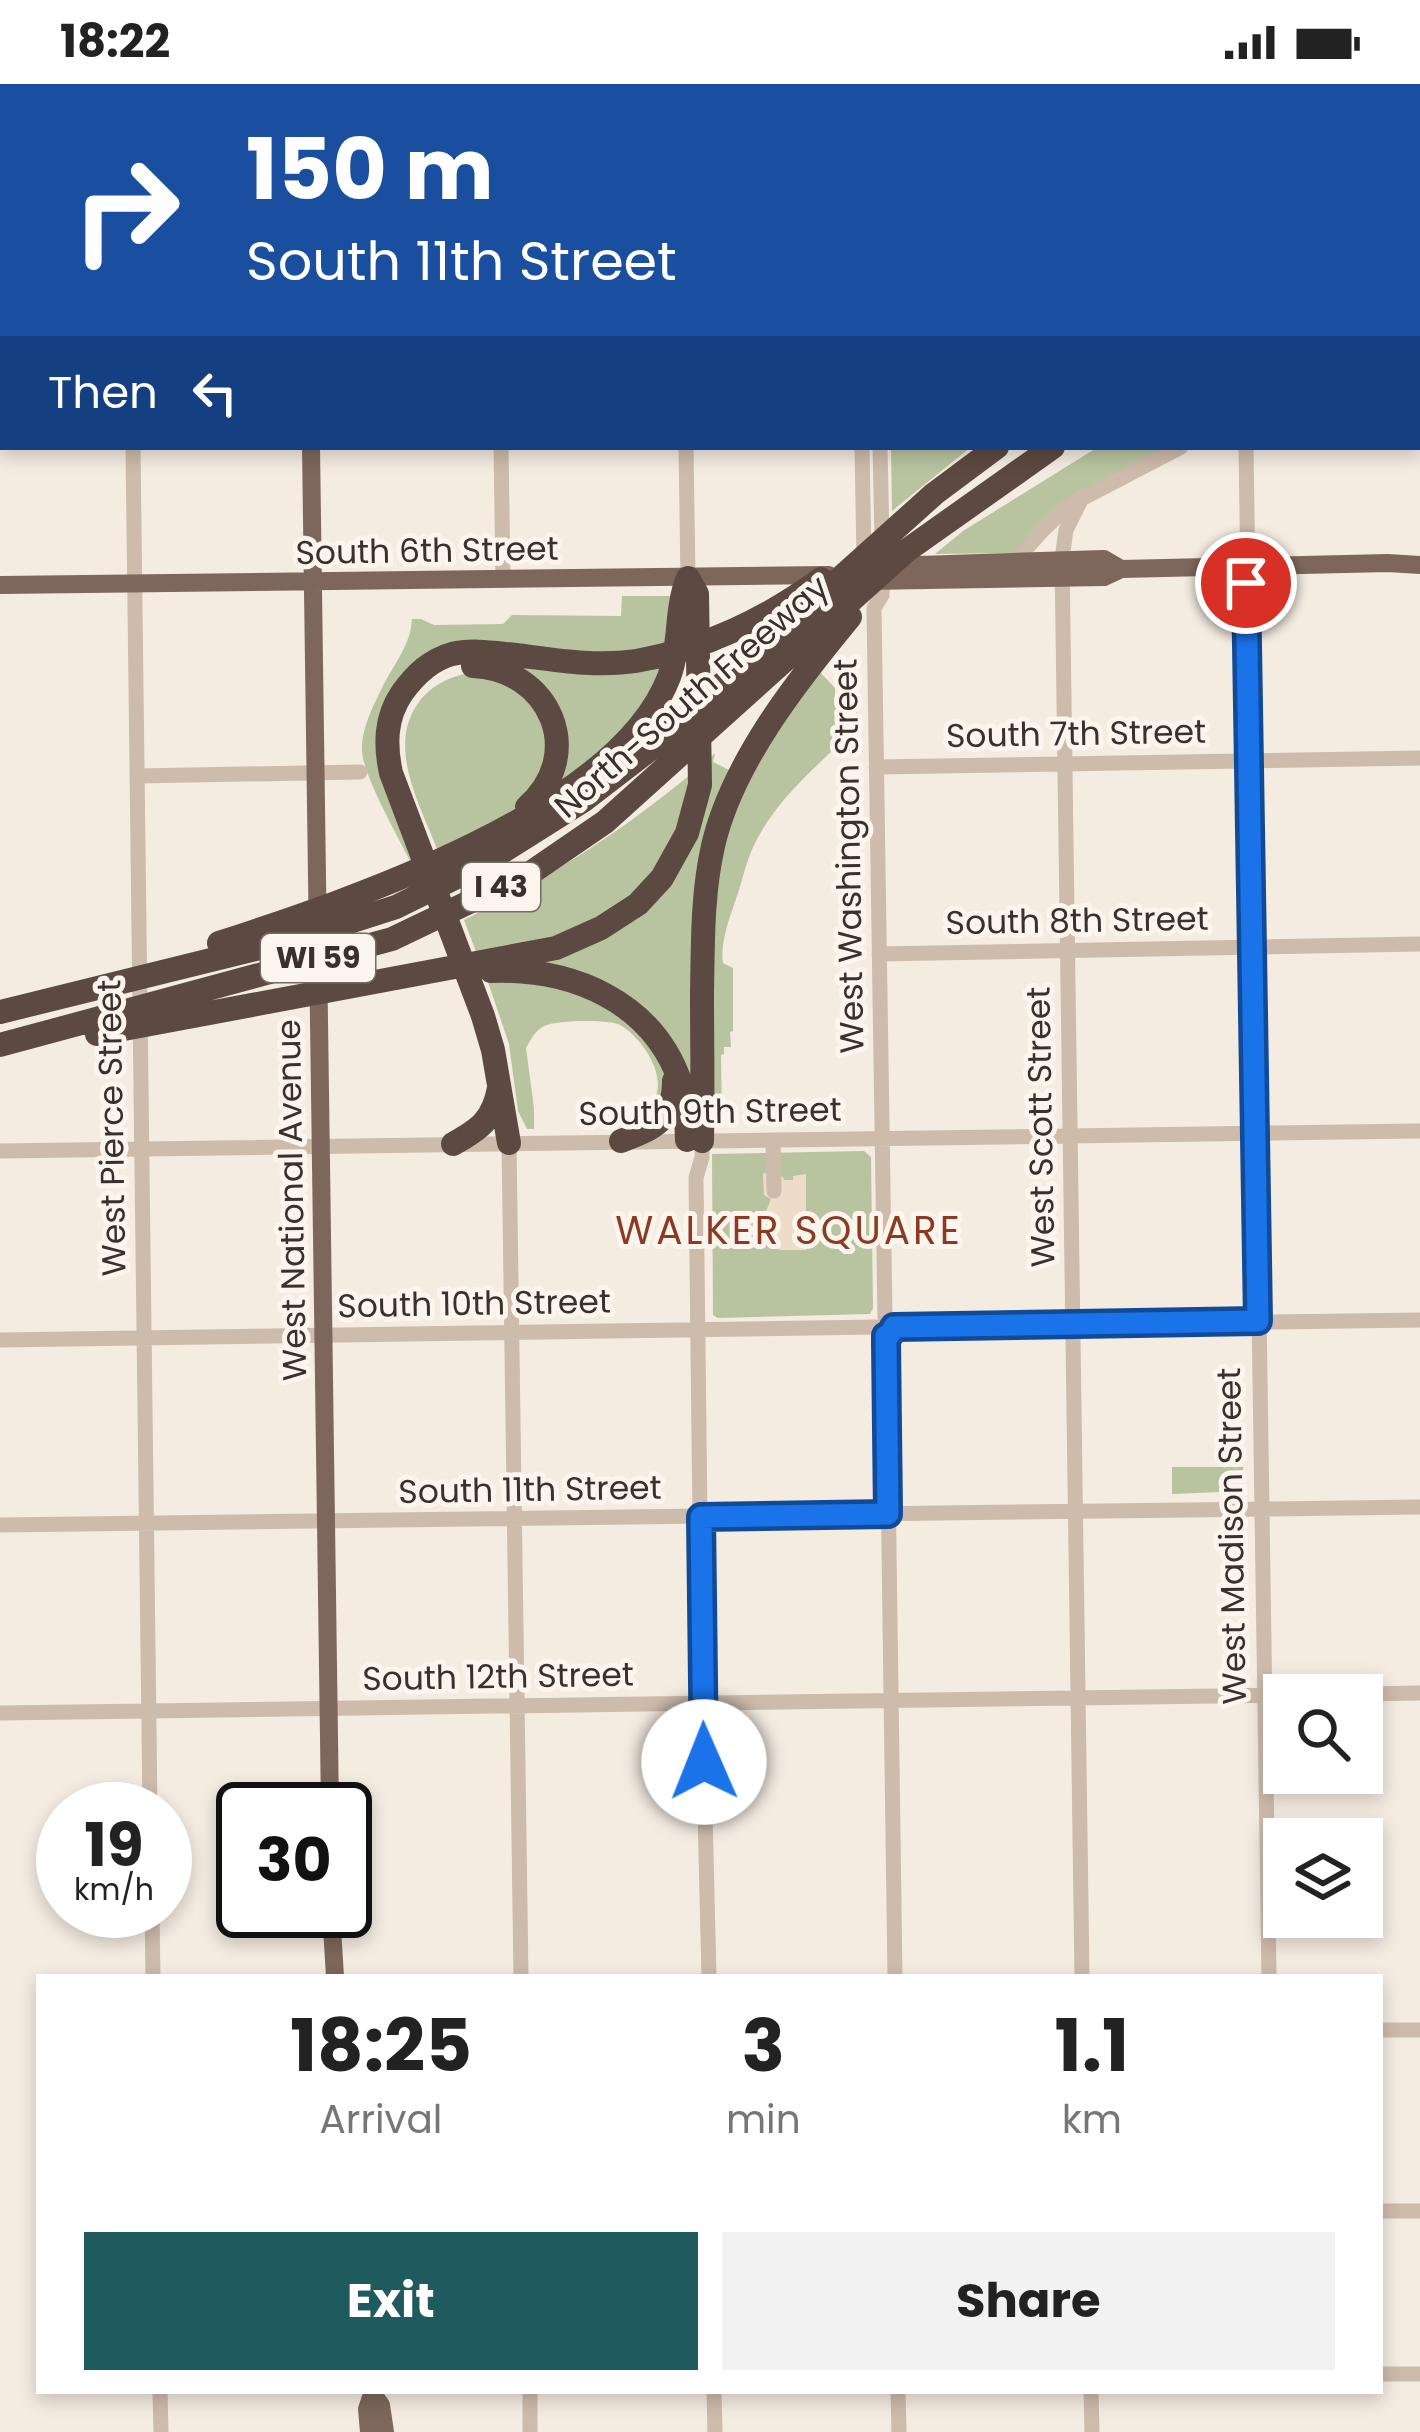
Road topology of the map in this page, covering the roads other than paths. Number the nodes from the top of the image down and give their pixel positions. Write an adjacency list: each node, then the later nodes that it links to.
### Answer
1 (133, 450): 23 (street, West Pierce Street)
2 (311, 450): 22 (main road, West National Avenue / WI 59)
3 (501, 450): 21 (street)
4 (686, 450): 19 (street)
5 (862, 450): 18 (street, West Washington Street)
6 (880, 450): 18 (street, West Washington Street)
7 (993, 450): 11 (highway, North-South Freeway / I 43)
8 (1049, 450): 13 (highway, North-South Freeway / I 43)
9 (1175, 450): 12 (street)
10 (1246, 450): 15 (street, West Madison Street)
11 (934, 494): 38 (highway, North-South Freeway / I 43); 42 (highway)
12 (1083, 496): 14 (street); 17 (street, West Scott Street)
13 (906, 551): 40 (highway, North-South Freeway / I 43); 48 (highway)
14 (1017, 560): 17 (main road, South 6th Street); 18 (main road, South 6th Street); 20 (street)
15 (1246, 566): 16 (main road, South 6th Street); 17 (main road, South 6th Street); 26 (street, West Madison Street)
16 (1420, 566)
17 (1062, 568): 20 (main road, South 6th Street); 27 (street, West Scott Street)
18 (870, 574): 19 (main road, South 6th Street); 20 (main road, South 6th Street); 28 (street, West Washington Street)
19 (688, 578): 21 (main road, South 6th Street); 32 (highway); 37 (highway)
20 (982, 579)
21 (503, 580): 22 (main road, South 6th Street)
22 (314, 581): 23 (main road, South 6th Street); 29 (main road, West National Avenue / WI 59)
23 (134, 584): 24 (main road, South 6th Street); 31 (street, West Pierce Street)
24 (0, 585)
25 (1420, 758): 26 (street, South 7th Street)
26 (1250, 760): 27 (street, South 7th Street); 34 (street, West Madison Street)
27 (1063, 763): 28 (street, South 7th Street); 35 (street, West Scott Street)
28 (876, 767): 36 (street, West Washington Street)
29 (315, 772): 30 (street); 31 (street); 52 (main road, West National Avenue / WI 59)
30 (359, 772)
31 (137, 776): 53 (street, West Pierce Street)
32 (502, 828): 38 (highway); 50 (highway)
33 (1420, 944): 34 (street, South 8th Street)
34 (1253, 947): 35 (street, South 8th Street); 43 (street, West Madison Street)
35 (1066, 949): 36 (street, South 8th Street); 45 (street, West Scott Street)
36 (879, 954): 46 (street, West Washington Street)
37 (510, 964): 40 (highway); 41 (highway)
38 (58, 996): 39 (highway, North-South Freeway / I 43)
39 (0, 1012)
40 (0, 1048)
41 (673, 1066): 48 (highway); 49 (highway)
42 (500, 1086): 50 (highway); 51 (highway)
43 (1256, 1131): 44 (street, South 9th Street); 45 (street, South 9th Street); 57 (street, West Madison Street)
44 (1420, 1131)
45 (1070, 1135): 46 (street, South 9th Street); 58 (street, West Scott Street)
46 (882, 1139): 47 (street, South 9th Street); 59 (street, West Washington Street)
47 (773, 1140): 48 (street, South 9th Street); 55 (street)
48 (695, 1141): 49 (street, South 9th Street); 60 (street)
49 (621, 1142): 50 (street, South 9th Street)
50 (508, 1143): 51 (street, South 9th Street); 61 (street)
51 (453, 1144): 52 (street, South 9th Street)
52 (320, 1148): 53 (street, South 9th Street); 62 (main road, West National Avenue / WI 59)
53 (141, 1150): 54 (street, South 9th Street); 63 (street, West Pierce Street)
54 (0, 1151)
55 (774, 1192)
56 (1420, 1320): 57 (street, South 10th Street)
57 (1258, 1321): 58 (street, South 10th Street); 66 (street, West Madison Street)
58 (1073, 1324): 59 (street, South 10th Street); 67 (street, West Scott Street)
59 (885, 1327): 60 (street, South 10th Street); 68 (street, West Washington Street)
60 (698, 1329): 61 (street, South 10th Street); 69 (street)
61 (511, 1332): 62 (street, South 10th Street); 70 (street)
62 (324, 1335): 63 (street, South 10th Street); 71 (main road, West National Avenue / WI 59)
63 (144, 1338): 64 (street, South 10th Street); 72 (street, West Pierce Street)
64 (0, 1340)
65 (1420, 1507): 66 (street, South 11th Street)
66 (1262, 1509): 67 (street, South 11th Street); 74 (street, West Madison Street)
67 (1076, 1512): 68 (street, South 11th Street); 78 (street, West Scott Street)
68 (888, 1514): 69 (street, South 11th Street); 79 (street, West Washington Street)
69 (701, 1517): 70 (street, South 11th Street); 80 (street)
70 (513, 1520): 71 (street, South 11th Street); 81 (street)
71 (326, 1522): 72 (street, South 11th Street); 82 (main road, West National Avenue / WI 59)
72 (147, 1524): 73 (street, South 11th Street); 83 (street, West Pierce Street)
73 (0, 1526)
74 (1264, 1674)
75 (1420, 1693): 76 (street)
76 (1383, 1694)
77 (1263, 1695): 78 (street, South 12th Street)
78 (1079, 1697): 79 (street, South 12th Street); 95 (street, West Scott Street)
79 (892, 1701): 80 (street, South 12th Street); 94 (street, West Washington Street)
80 (703, 1703): 81 (street, South 12th Street); 93 (street)
81 (517, 1706): 82 (street, South 12th Street); 92 (street)
82 (328, 1709): 83 (street, South 12th Street); 86 (main road, West National Avenue / WI 59)
83 (148, 1711): 84 (street, South 12th Street); 85 (street, West Pierce Street)
84 (0, 1713)
85 (149, 1782)
86 (329, 1782)
87 (1266, 1794): 96 (street, West Madison Street)
88 (152, 1938): 90 (street)
89 (333, 1938): 91 (main road)
90 (153, 1974)
91 (335, 1974)
92 (521, 1974)
93 (709, 1974)
94 (896, 1974)
95 (1082, 1974)
96 (1270, 1974)
97 (1383, 2030): 98 (street)
98 (1420, 2030)
99 (1383, 2211): 100 (street)
100 (1420, 2211)
101 (1383, 2374): 102 (street)
102 (1420, 2374)
103 (160, 2394): 110 (street)
104 (372, 2394): 111 (main road)
105 (374, 2394): 112 (main road)
106 (530, 2394): 113 (street)
107 (714, 2394): 114 (street)
108 (898, 2394): 115 (street)
109 (1091, 2394): 116 (street)
110 (161, 2432)
111 (369, 2432)
112 (385, 2432)
113 (530, 2432)
114 (715, 2432)
115 (899, 2432)
116 (1092, 2432)

